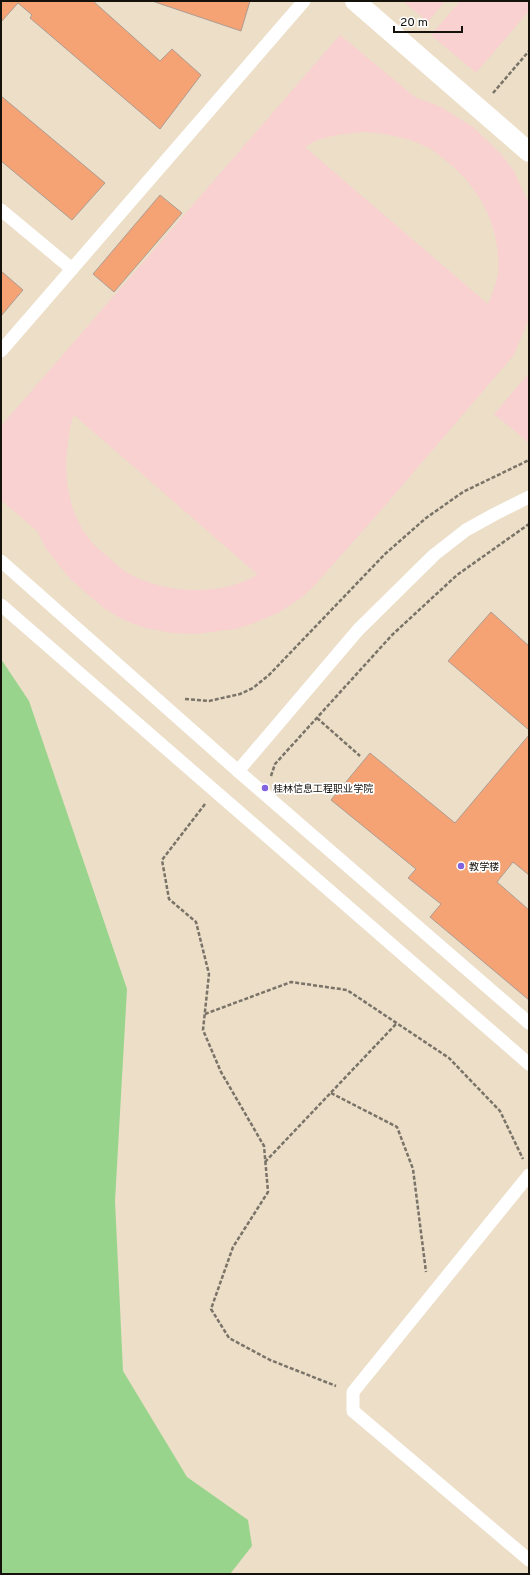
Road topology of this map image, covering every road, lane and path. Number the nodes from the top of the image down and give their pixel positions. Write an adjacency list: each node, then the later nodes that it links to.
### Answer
1 (304, 1): 7 (lane)
2 (355, 1): 4 (street)
3 (529, 51): 4 (path)
4 (479, 109): 5 (street)
5 (529, 152)
6 (1, 210): 7 (lane)
7 (72, 269): 8 (lane)
8 (1, 351)
9 (529, 460): 14 (path)
10 (529, 498): 17 (lane)
11 (529, 524): 15 (path)
12 (1, 561): 17 (lane)
13 (1, 605): 19 (lane)
14 (183, 699)
15 (317, 718): 16 (path); 18 (path)
16 (360, 756)
17 (238, 771): 22 (lane)
18 (269, 782)
19 (214, 791): 20 (path); 23 (lane)
20 (205, 1014): 21 (path); 25 (path)
21 (397, 1023): 24 (path); 26 (path)
22 (529, 1023)
23 (529, 1064)
24 (330, 1093): 25 (path); 27 (path)
25 (265, 1163): 28 (path)
26 (527, 1170): 27 (lane)
27 (430, 1298): 28 (lane)
28 (353, 1392): 29 (lane)
29 (529, 1560)

